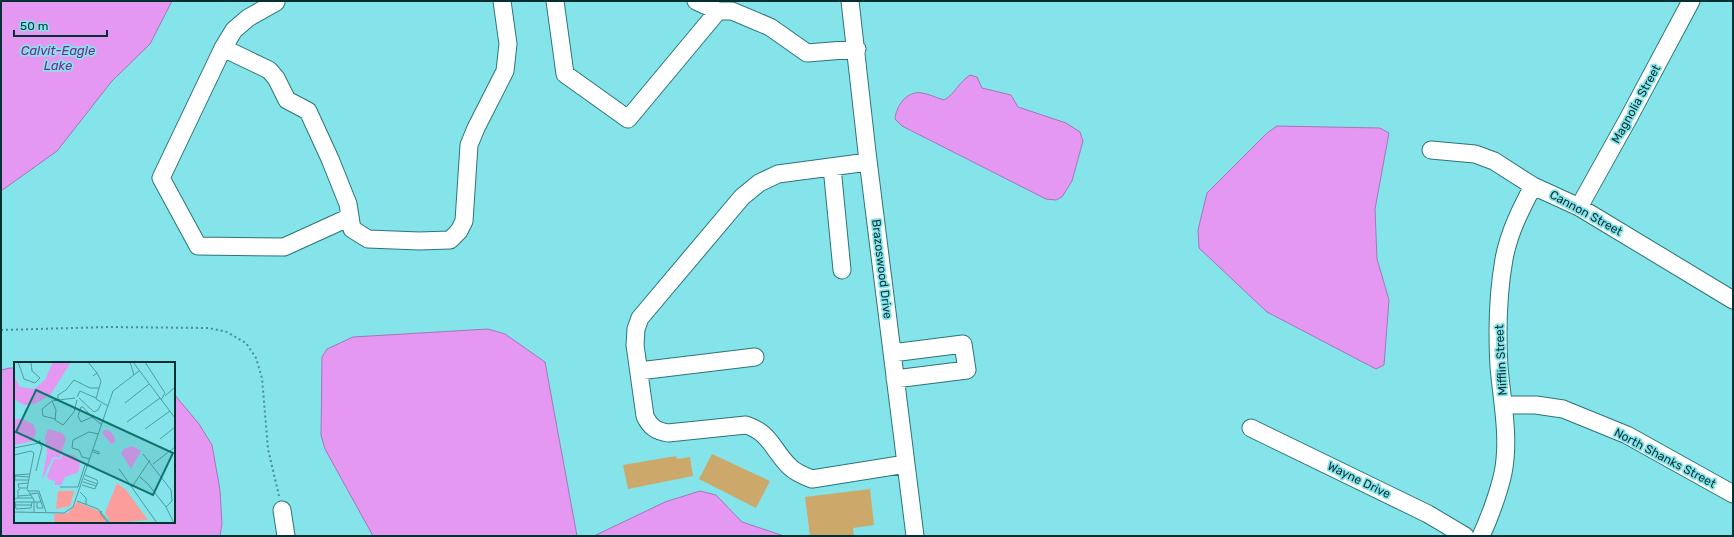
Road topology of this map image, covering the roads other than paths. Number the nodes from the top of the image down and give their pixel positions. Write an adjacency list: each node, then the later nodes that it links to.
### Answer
1 (276, 1): 8 (street)
2 (502, 1): 15 (street)
3 (555, 1): 7 (street)
4 (696, 1): 7 (street)
5 (850, 1): 9 (street, Brazoswood Drive)
6 (1691, 1): 14 (street, Magnolia Street)
7 (718, 11): 9 (street)
8 (223, 48): 15 (street); 15 (street)
9 (857, 49): 11 (street, Brazoswood Drive)
10 (1431, 150): 13 (street, Cannon Street)
11 (868, 162): 12 (street); 18 (street, Brazoswood Drive)
12 (832, 167): 16 (street); 20 (street)
13 (1533, 186): 14 (street, Cannon Street); 22 (street, Mifflin Street)
14 (1579, 207): 17 (street, Cannon Street)
15 (350, 217)
16 (842, 270)
17 (1733, 300)
18 (892, 353): 21 (street, Brazoswood Drive); 21 (street)
19 (755, 357): 20 (street)
20 (639, 371): 24 (street)
21 (895, 379): 24 (street, Brazoswood Drive)
22 (1504, 405): 25 (street, North Shanks Street); 30 (street, Mifflin Street)
23 (1251, 428): 29 (street, Wayne Drive)
24 (906, 464): 28 (street, Brazoswood Drive)
25 (1733, 494)
26 (282, 510): 27 (street)
27 (286, 536)
28 (915, 536)
29 (1465, 536)
30 (1481, 536)

